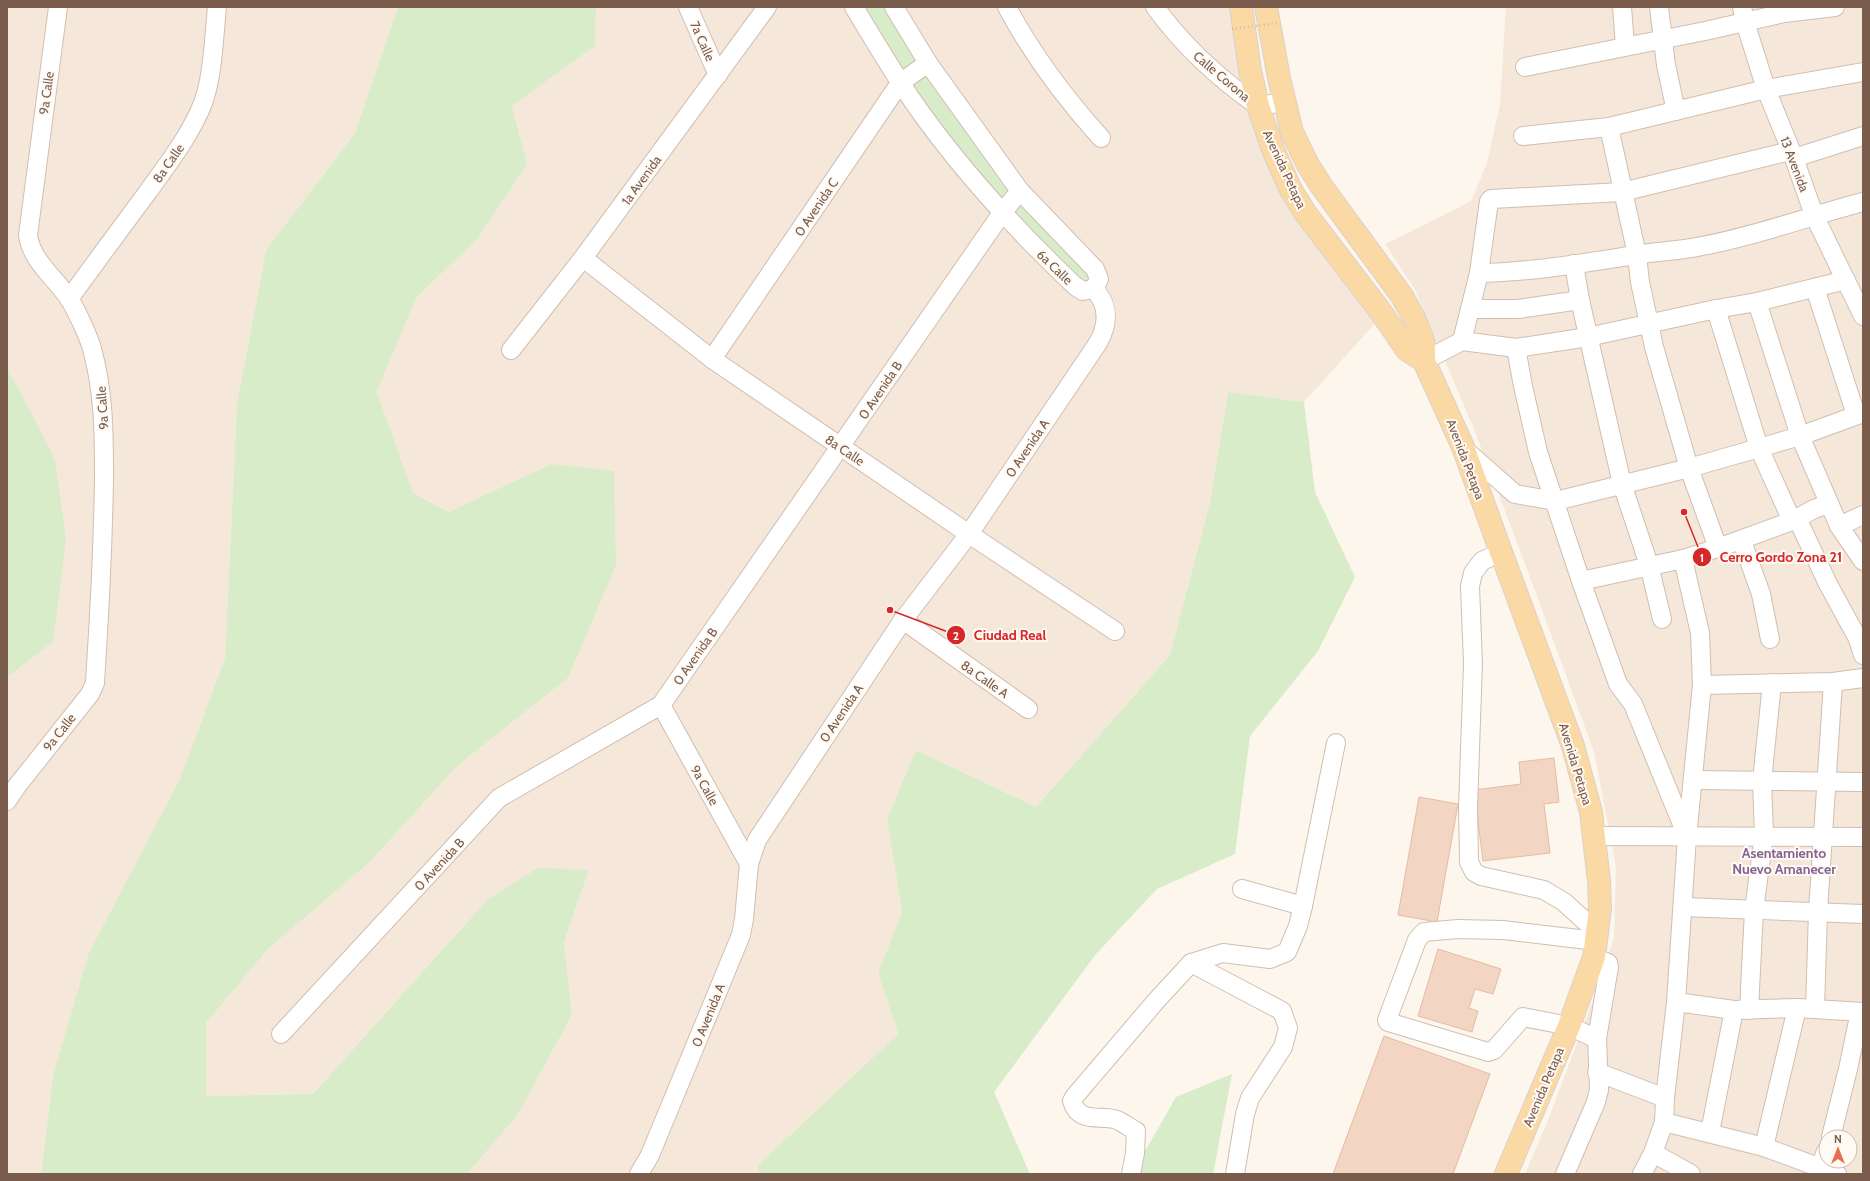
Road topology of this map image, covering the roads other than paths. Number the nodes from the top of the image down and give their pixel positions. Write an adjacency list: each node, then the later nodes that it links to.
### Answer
1 (58, 7): 43 (street, 9a Calle)
2 (217, 7): 43 (street, 8a Calle)
3 (688, 7): 20 (street, 7a Calle)
4 (767, 7): 20 (street, 1a Avenida)
5 (854, 7): 21 (street, 6a Calle)
6 (894, 7): 17 (street, 6a Calle)
7 (1007, 7): 29 (street)
8 (1155, 7): 24 (street, Calle Corona)
9 (1241, 7): 24 (main road, Avenida Petapa)
10 (1622, 7): 16 (street)
11 (1659, 7): 15 (street)
12 (1835, 7): 13 (street)
13 (1743, 14): 15 (street); 22 (street, 13 Avenida)
14 (1271, 15): 23 (main road, Avenida Petapa)
15 (1663, 40): 16 (street); 25 (street)
16 (1625, 46): 18 (street)
17 (928, 63): 21 (street, 0 Avenida C); 31 (street, 6a Calle)
18 (1525, 67)
19 (1863, 72): 22 (street)
20 (718, 75): 37 (street, 1a Avenida)
21 (900, 83): 34 (street, 6a Calle); 54 (street, 0 Avenida C)
22 (1766, 89): 25 (street); 30 (street, 13 Avenida)
23 (1284, 102): 24 (street, Calle Corona); 55 (main road, Avenida Petapa)
24 (1258, 106): 55 (main road, Avenida Petapa)
25 (1676, 111): 26 (street)
26 (1609, 126): 27 (street); 32 (street)
27 (1523, 136)
28 (1863, 136): 30 (street)
29 (1101, 138)
30 (1792, 155): 32 (street); 35 (street, 13 Avenida)
31 (1020, 190): 34 (street, 0 Avenida B); 42 (street, 6a Calle)
32 (1622, 192): 36 (street); 39 (street)
33 (1863, 202): 35 (street)
34 (1002, 213): 42 (street, 6a Calle); 59 (street, 0 Avenida B)
35 (1814, 215): 36 (street); 40 (street, 13 Avenida)
36 (1637, 254): 38 (street); 49 (street)
37 (583, 258): 53 (street, 1a Avenida); 54 (street, 8a Calle)
38 (1574, 264): 39 (street); 44 (street)
39 (1480, 273): 46 (street)
40 (1853, 285): 41 (street); 48 (street, 13 Avenida)
41 (1815, 288): 45 (street); 56 (street)
42 (1094, 289): 68 (street, 0 Avenida A)
43 (69, 299): 92 (street, 9a Calle)
44 (1580, 300): 46 (street); 50 (street)
45 (1757, 302): 47 (street); 57 (street)
46 (1471, 309): 51 (street)
47 (1716, 309): 49 (street); 60 (street)
48 (1863, 316)
49 (1649, 325): 50 (street); 61 (street)
50 (1588, 337): 52 (street); 62 (street)
51 (1462, 341): 52 (street); 55 (street)
52 (1516, 348): 63 (street)
53 (511, 350)
54 (712, 359): 59 (street, 8a Calle)
55 (1424, 361): 58 (main road, Avenida Petapa)
56 (1860, 414): 57 (street)
57 (1800, 436): 60 (street); 64 (street)
58 (1463, 447): 63 (street); 71 (main road, Avenida Petapa)
59 (841, 448): 68 (street, 8a Calle); 85 (street, 0 Avenida B)
60 (1759, 448): 61 (street); 66 (street)
61 (1689, 468): 62 (street); 70 (street)
62 (1622, 484): 63 (street); 74 (street)
63 (1556, 501): 75 (street)
64 (1828, 504): 66 (street); 67 (street)
65 (1863, 515): 67 (street)
66 (1795, 520): 69 (street); 80 (street)
67 (1839, 526): 73 (street)
68 (969, 534): 77 (street, 0 Avenida A); 78 (street, 8a Calle)
69 (1742, 541): 70 (street); 79 (street)
70 (1718, 548): 72 (street)
71 (1502, 552): 94 (main road, Avenida Petapa); 105 (street)
72 (1683, 559): 74 (street); 84 (street)
73 (1863, 561)
74 (1649, 566): 75 (street); 76 (street)
75 (1581, 581): 96 (street)
76 (1662, 619)
77 (903, 620): 86 (street, 8a Calle A); 98 (street, 0 Avenida A)
78 (1114, 631)
79 (1770, 639)
80 (1863, 654)
81 (1863, 678): 82 (street)
82 (1833, 682): 83 (street); 90 (street)
83 (1772, 683): 84 (street); 89 (street)
84 (1702, 685): 88 (street)
85 (661, 705): 98 (street, 9a Calle); 112 (street, 0 Avenida B)
86 (1028, 709)
87 (1336, 743): 100 (street)
88 (1693, 780): 89 (street); 96 (street)
89 (1762, 781): 90 (street); 93 (street)
90 (1827, 781): 91 (street); 95 (street)
91 (1863, 782)
92 (7, 801)
93 (1764, 835): 95 (street); 96 (street); 102 (street)
94 (1594, 836): 96 (street); 105 (main road, Avenida Petapa)
95 (1822, 836): 97 (street); 103 (street)
96 (1687, 837): 101 (street)
97 (1863, 837)
98 (749, 864): 123 (street, 0 Avenida A)
99 (1242, 889): 100 (street)
100 (1303, 906): 106 (street)
101 (1684, 907): 102 (street); 107 (street)
102 (1754, 910): 103 (street); 109 (street)
103 (1818, 911): 104 (street); 108 (street)
104 (1863, 914)
105 (1596, 944): 111 (main road, Avenida Petapa); 111 (street); 113 (street)
106 (1191, 963): 124 (street); 125 (street)
107 (1676, 1002): 109 (street); 115 (street)
108 (1806, 1009): 109 (street); 110 (street); 119 (street)
109 (1741, 1010): 118 (street)
110 (1862, 1012): 117 (street)
111 (1569, 1026): 113 (street); 126 (main road, Avenida Petapa)
112 (281, 1034)
113 (1597, 1039): 114 (street)
114 (1597, 1072): 115 (street); 127 (street)
115 (1665, 1098): 116 (street)
116 (1664, 1122): 118 (street); 120 (street)
117 (1833, 1129)
118 (1710, 1132): 119 (street)
119 (1764, 1147): 121 (street)
120 (1653, 1153): 128 (street); 129 (street)
121 (1818, 1167)
122 (1823, 1169): 130 (street)
123 (639, 1174)
124 (1131, 1174)
125 (1235, 1174)
126 (1506, 1174)
127 (1565, 1174)
128 (1642, 1174)
129 (1691, 1174)
130 (1837, 1174)

